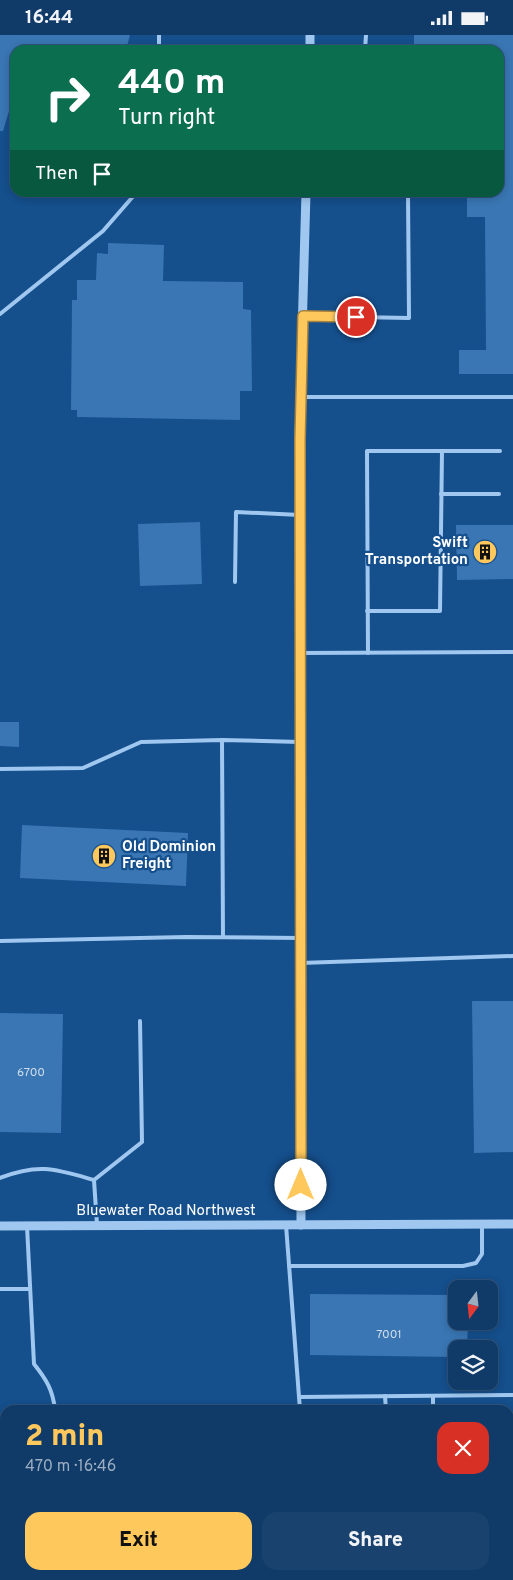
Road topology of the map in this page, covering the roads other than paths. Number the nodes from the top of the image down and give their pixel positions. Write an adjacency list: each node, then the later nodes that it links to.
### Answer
1 (133, 197): 4 (lane)
2 (306, 197): 5 (street)
3 (408, 197): 5 (lane)
4 (0, 314)
5 (303, 316): 6 (street)
6 (301, 397): 7 (lane); 12 (street)
7 (513, 397)
8 (442, 451): 9 (lane); 10 (lane); 14 (lane)
9 (500, 451)
10 (441, 494): 11 (lane); 14 (lane)
11 (499, 494)
12 (300, 515): 13 (lane); 16 (street)
13 (235, 582)
14 (368, 611): 17 (lane)
15 (513, 652): 17 (lane)
16 (300, 653): 17 (lane); 19 (street)
17 (368, 653)
18 (222, 740): 19 (lane); 20 (lane); 21 (lane)
19 (300, 742): 22 (street)
20 (0, 769)
21 (223, 937): 22 (lane); 23 (lane)
22 (300, 938): 25 (street)
23 (0, 941)
24 (513, 956): 25 (lane)
25 (300, 963): 32 (street)
26 (140, 1021): 28 (lane)
27 (0, 1178): 28 (lane)
28 (94, 1180): 30 (lane)
29 (513, 1224): 33 (street, Bluewater Road Northwest)
30 (97, 1225): 31 (street, Bluewater Road Northwest); 35 (street, Bluewater Road Northwest)
31 (286, 1225): 32 (street, Bluewater Road Northwest); 36 (lane)
32 (301, 1225): 33 (street, Bluewater Road Northwest)
33 (482, 1225): 36 (lane)
34 (0, 1226): 35 (street, Bluewater Road Northwest)
35 (27, 1226): 38 (lane)
36 (289, 1266): 42 (lane)
37 (0, 1289): 38 (lane)
38 (30, 1289): 43 (lane)
39 (513, 1395): 41 (lane)
40 (385, 1396): 41 (lane); 42 (lane); 45 (lane)
41 (433, 1396): 46 (lane)
42 (299, 1397): 44 (lane)
43 (54, 1405)
44 (300, 1405)
45 (386, 1405)
46 (433, 1405)

